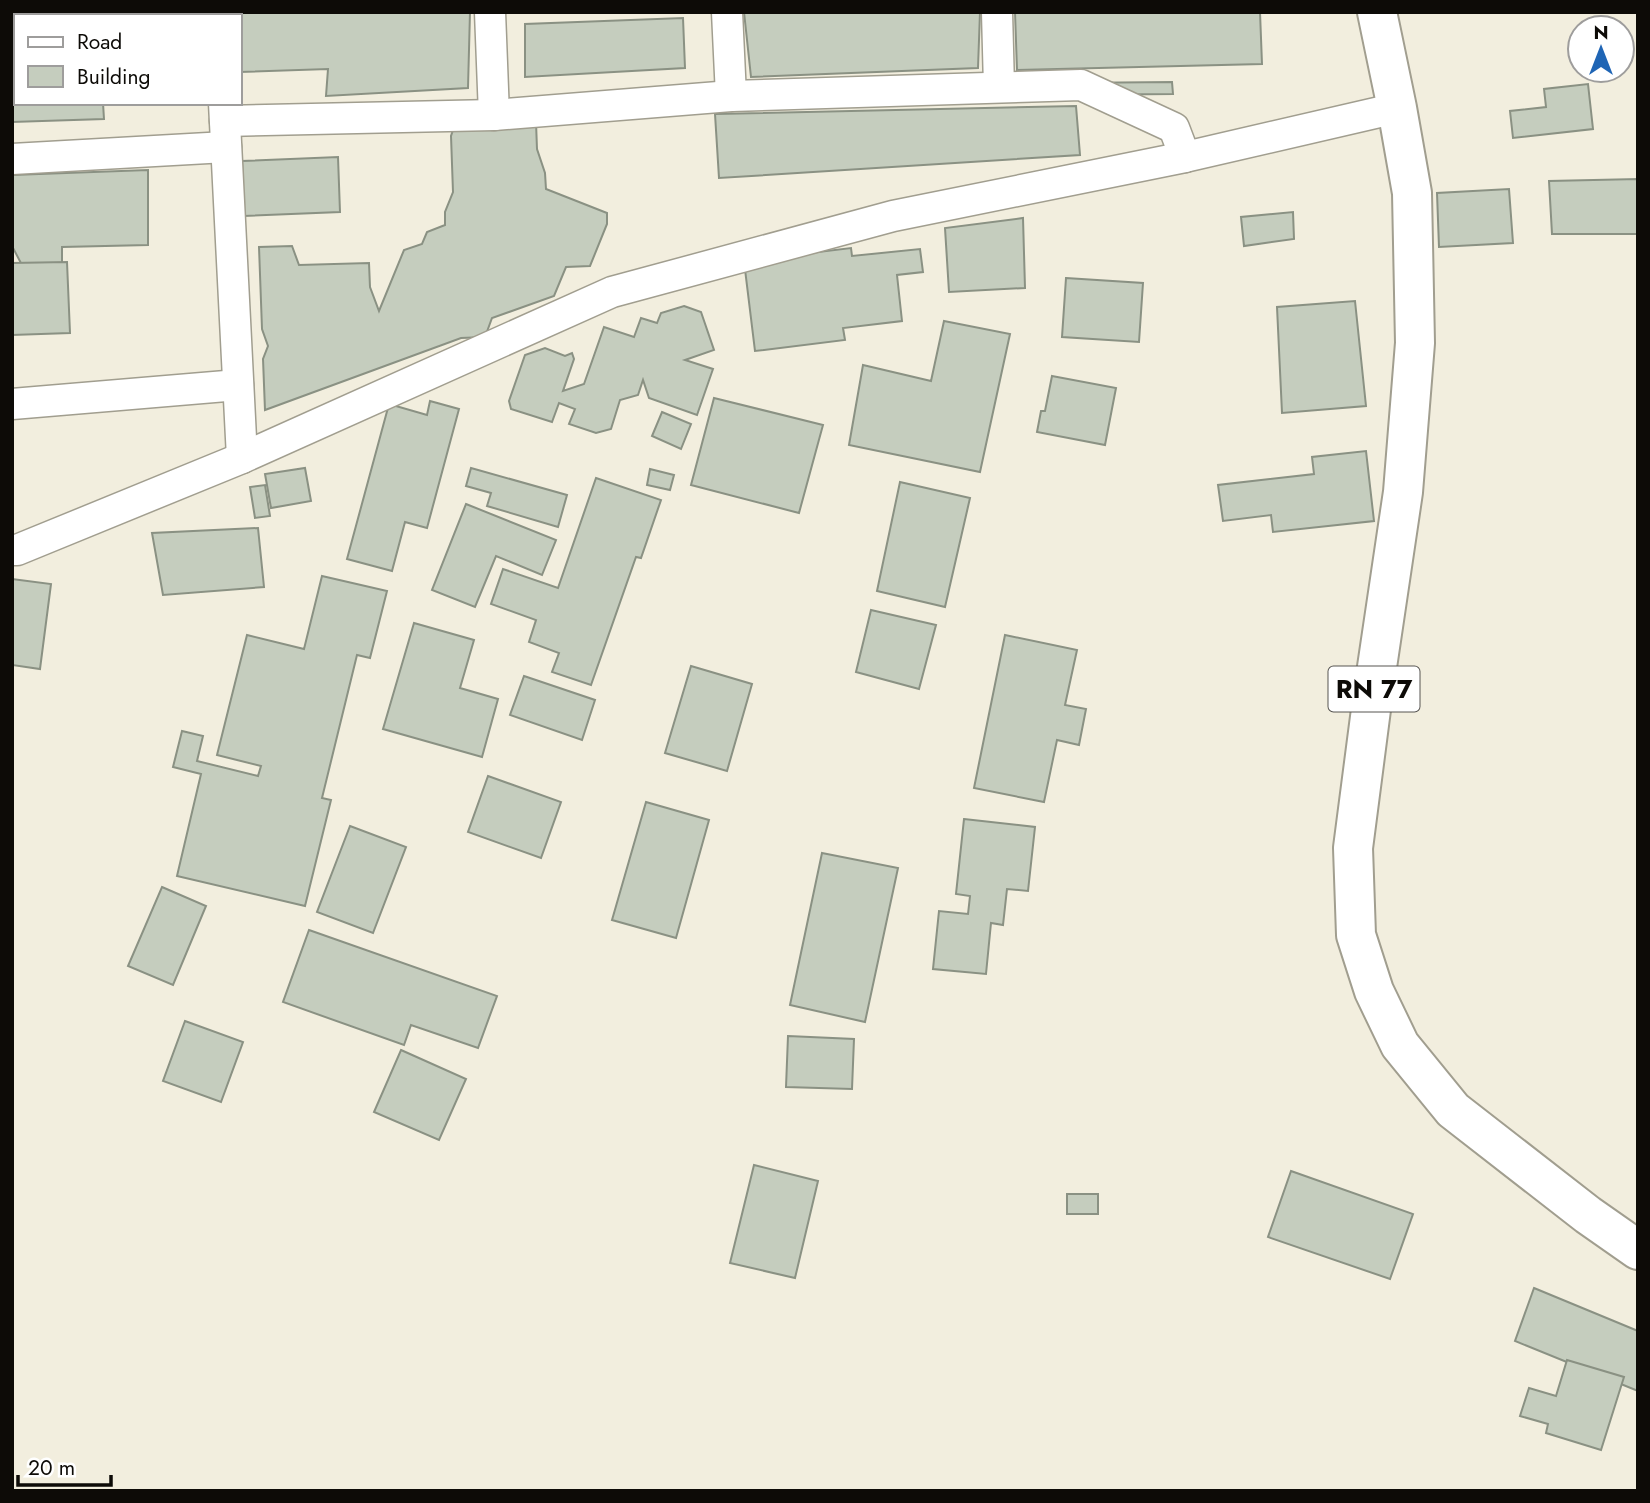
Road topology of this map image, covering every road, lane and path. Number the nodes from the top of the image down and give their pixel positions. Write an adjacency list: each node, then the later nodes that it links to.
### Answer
1 (490, 12): 8 (street)
2 (727, 12): 6 (street)
3 (997, 12): 5 (street)
4 (1377, 12): 7 (main road, RN 77)
5 (999, 87): 6 (street); 10 (street)
6 (731, 96): 8 (street)
7 (1397, 108): 10 (street); 16 (main road, RN 77)
8 (494, 115): 9 (street)
9 (225, 124): 11 (street); 12 (street)
10 (1185, 157): 14 (street)
11 (12, 159)
12 (238, 385): 13 (street); 14 (street)
13 (12, 404)
14 (242, 458): 15 (street)
15 (12, 550)
16 (1638, 1250)

